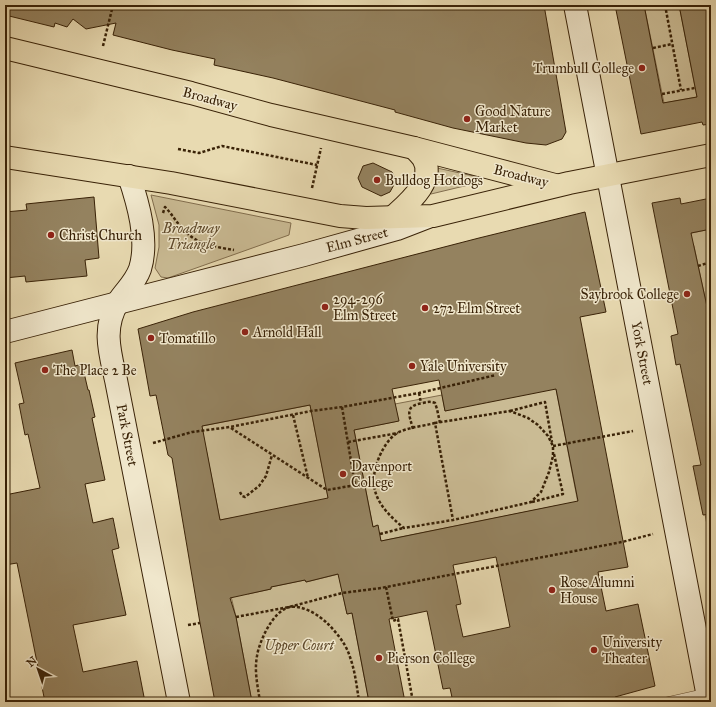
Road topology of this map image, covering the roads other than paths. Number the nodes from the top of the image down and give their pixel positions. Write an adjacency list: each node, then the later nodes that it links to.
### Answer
1 (575, 5): 6 (main road, York Street)
2 (5, 48): 3 (main road, Broadway)
3 (414, 148): 8 (main road, Broadway); 10 (main road)
4 (711, 155): 6 (main road, Elm Street)
5 (5, 157): 7 (main road)
6 (608, 175): 8 (main road, Elm Street); 13 (main road, York Street)
7 (129, 176): 10 (main road); 11 (main road, Park Street)
8 (559, 186): 9 (main road, Elm Street)
9 (432, 216): 10 (main road); 11 (main road, Elm Street)
10 (393, 217)
11 (118, 302): 12 (main road, Elm Street); 14 (main road, Park Street)
12 (5, 332)
13 (708, 698): 15 (lane)
14 (179, 702)
15 (667, 702)

